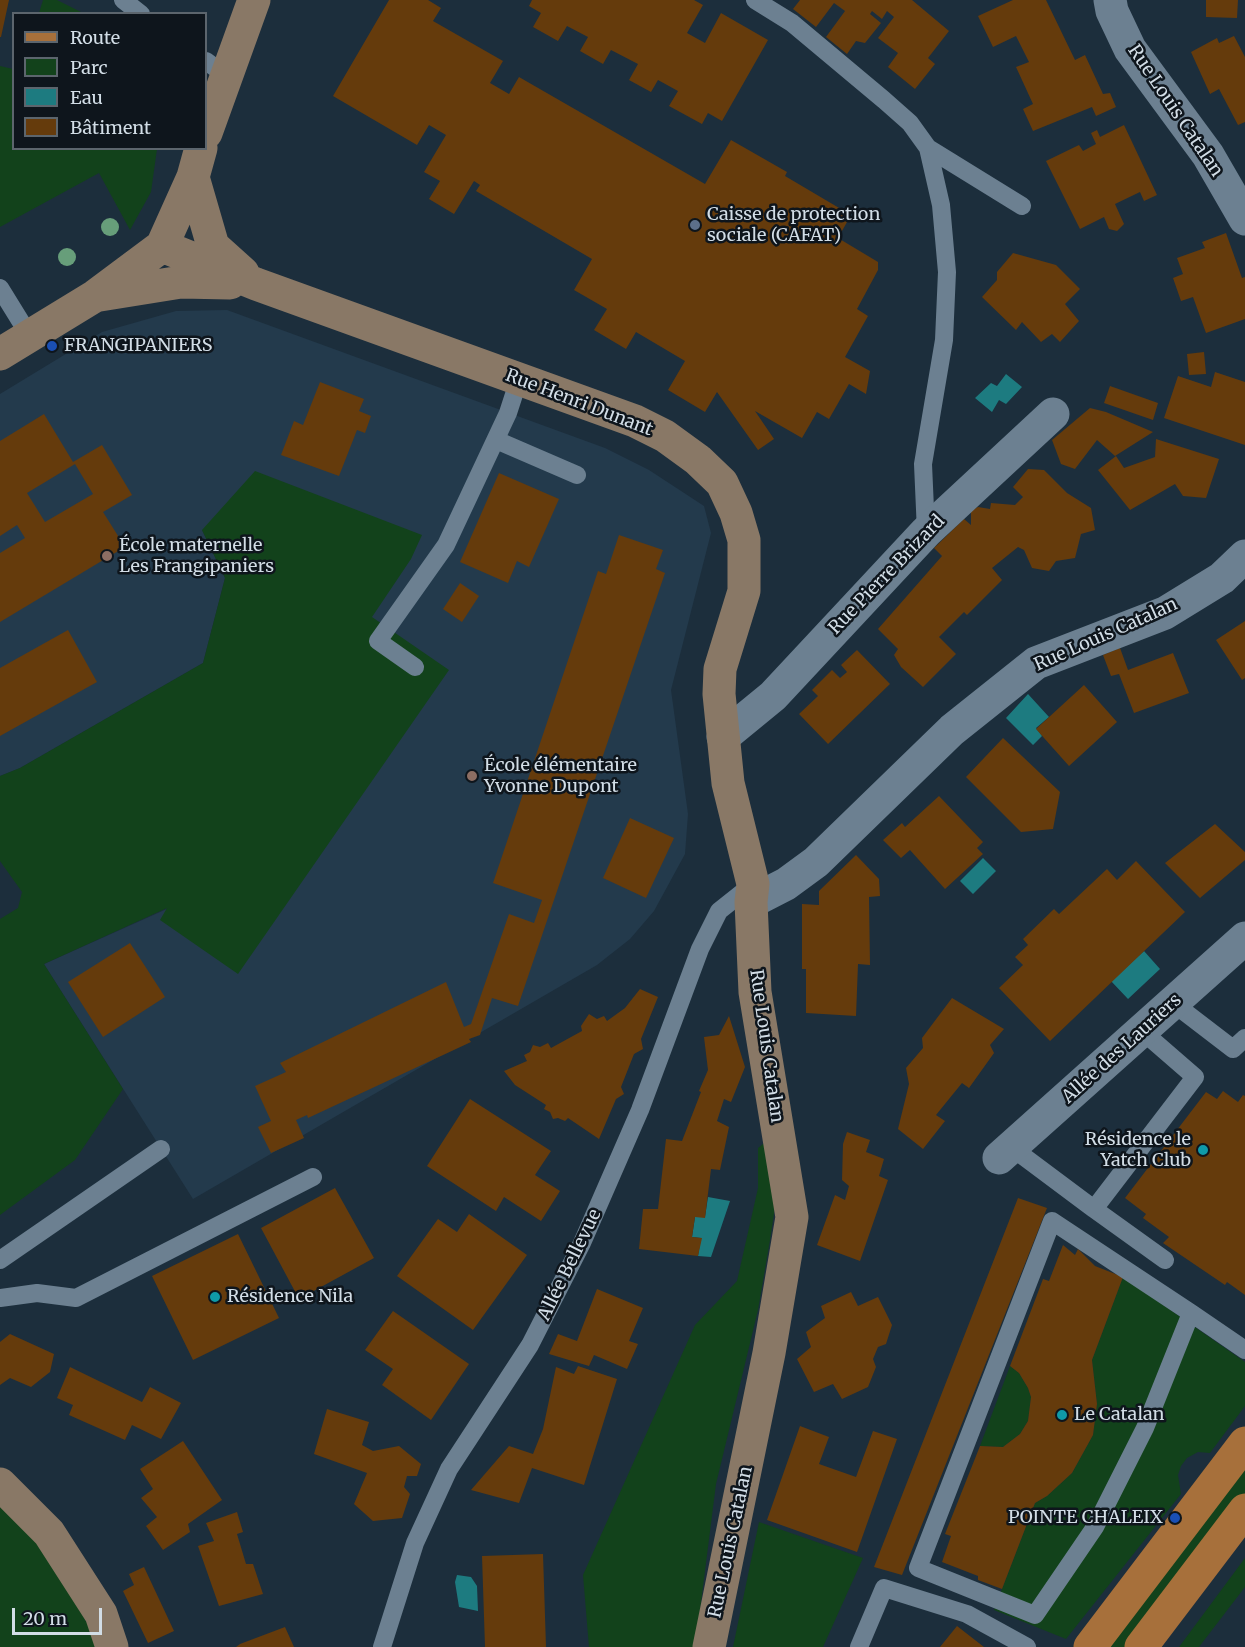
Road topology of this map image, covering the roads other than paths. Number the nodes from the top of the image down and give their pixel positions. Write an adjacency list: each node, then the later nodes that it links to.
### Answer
1 (123, 0): 5 (lane)
2 (254, 0): 6 (street)
3 (755, 0): 8 (lane)
4 (1110, 0): 11 (street, Rue Louis Catalan)
5 (138, 12)
6 (215, 68): 7 (street)
7 (207, 126)
8 (928, 148): 10 (lane); 22 (lane)
9 (197, 163): 12 (street); 13 (street, Rue Henri Dunant)
10 (1022, 206)
11 (1245, 219)
12 (162, 246): 13 (street, Rue Henri Dunant); 15 (street)
13 (256, 284): 15 (street, Rue Henri Dunant); 18 (street, Rue Henri Dunant)
14 (0, 288): 16 (lane)
15 (95, 296): 16 (street)
16 (29, 335): 17 (street)
17 (0, 354)
18 (519, 380): 20 (lane); 25 (street, Rue Henri Dunant)
19 (1053, 414): 22 (street, Rue Pierre Brizard)
20 (496, 440): 21 (lane); 24 (lane)
21 (577, 475)
22 (926, 532): 25 (street, Rue Pierre Brizard)
23 (1245, 556): 26 (street, Rue Louis Catalan)
24 (415, 667)
25 (723, 737): 26 (street, Rue Henri Dunant)
26 (752, 893): 44 (lane, Allée Bellevue); 45 (street, Rue Louis Catalan)
27 (1245, 938): 28 (street, Allée des Lauriers)
28 (1173, 1003): 29 (street, Allée des Lauriers); 30 (lane)
29 (1142, 1031): 32 (street, Allée des Lauriers); 34 (lane)
30 (1245, 1038)
31 (161, 1149): 35 (lane)
32 (1005, 1153): 34 (lane)
33 (313, 1177): 37 (lane)
34 (1094, 1209): 36 (lane)
35 (0, 1260)
36 (1165, 1260)
37 (0, 1298)
38 (1191, 1313): 38 (lane); 39 (lane)
39 (1245, 1350)
40 (1245, 1443): 48 (main road)
41 (0, 1484): 43 (street)
42 (1245, 1510): 49 (main road)
43 (112, 1647)
44 (382, 1647)
45 (709, 1647)
46 (859, 1647): 47 (lane)
47 (1027, 1647)
48 (1090, 1647)
49 (1142, 1647)

